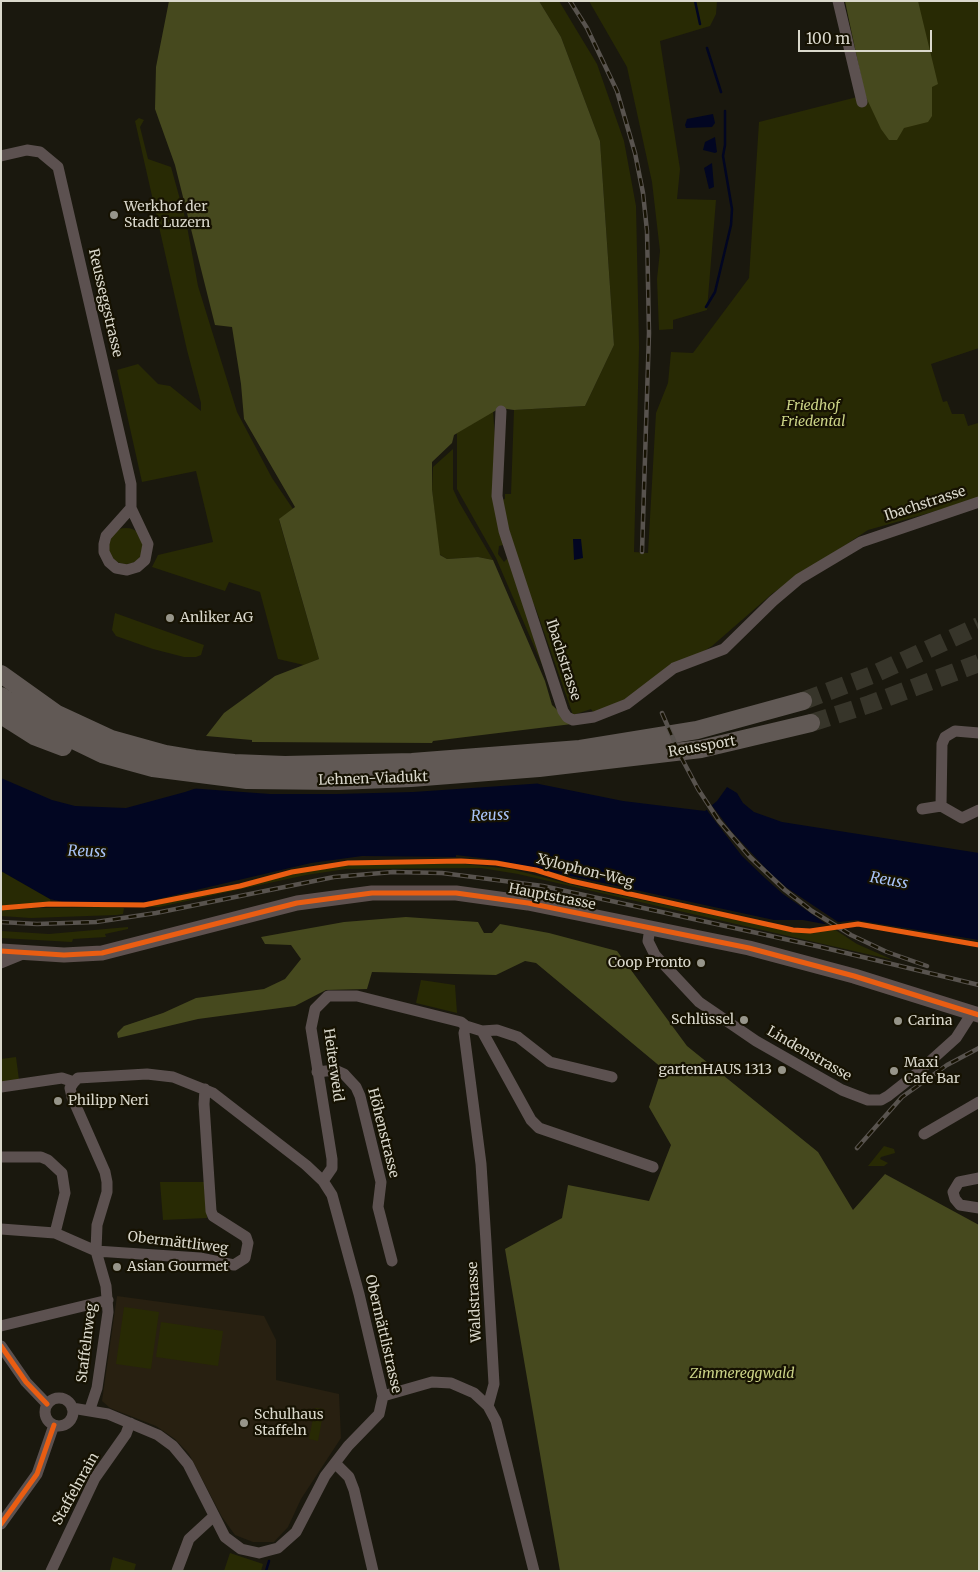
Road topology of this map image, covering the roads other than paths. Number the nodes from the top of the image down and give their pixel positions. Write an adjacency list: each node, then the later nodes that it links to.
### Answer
1 (838, 1): 2 (street)
2 (862, 102)
3 (1, 156): 6 (street, Reusseggstrasse)
4 (501, 411): 5 (street, Ibachstrasse)
5 (979, 502)
6 (132, 508): 6 (street, Reusseggstrasse)
7 (1, 674): 9 (highway)
8 (1, 696): 13 (highway)
9 (803, 700)
10 (1, 715): 13 (highway)
11 (811, 722): 14 (highway, Reussport)
12 (979, 733): 15 (street)
13 (102, 754): 14 (highway, Lehnen-Viadukt)
14 (593, 762)
15 (940, 806): 16 (street); 17 (street)
16 (922, 809)
17 (979, 810)
18 (649, 934): 20 (main road, Hauptstrasse); 22 (main road, Hauptstrasse); 22 (street, Lindenstrasse)
19 (1, 951): 20 (main road, Hauptstrasse)
20 (24, 953): 21 (street)
21 (1, 963)
22 (975, 1014)
23 (466, 1026): 24 (street, Heiterweid); 25 (street, Heiterweid); 46 (street, Waldstrasse)
24 (482, 1032): 26 (street, Heiterweid); 33 (street)
25 (317, 1072): 35 (street, Heiterweid); 40 (street, Höhenstrasse)
26 (612, 1077)
27 (74, 1082): 28 (street, Obermättlistrasse); 29 (street, Obermättlistrasse); 39 (street, Staffelnweg)
28 (1, 1086)
29 (205, 1089): 35 (street, Obermättlistrasse); 39 (street, Obermättliweg)
30 (979, 1102): 31 (street)
31 (924, 1134)
32 (1, 1157): 38 (street)
33 (653, 1167)
34 (979, 1178): 36 (street)
35 (323, 1181): 44 (street, Obermättlistrasse)
36 (979, 1208)
37 (1, 1229): 38 (street)
38 (55, 1233): 39 (street)
39 (96, 1251): 41 (street, Staffelnweg)
40 (392, 1261)
41 (108, 1300): 42 (street); 48 (street, Staffelnweg)
42 (1, 1326)
43 (1, 1346): 45 (street)
44 (383, 1396): 46 (street); 51 (street, Obermättlistrasse)
45 (47, 1404): 47 (street); 50 (street)
46 (488, 1406): 57 (street)
47 (72, 1408): 48 (street, Obermättlistrasse); 50 (street)
48 (90, 1410): 49 (street, Obermättlistrasse)
49 (130, 1423): 52 (street, Obermättlistrasse); 54 (street, Staffelnrain)
50 (54, 1425): 53 (street)
51 (335, 1462): 52 (street, Obermättlistrasse); 56 (street)
52 (214, 1516): 55 (street)
53 (1, 1524)
54 (50, 1571)
55 (177, 1571)
56 (373, 1571)
57 (534, 1571)

